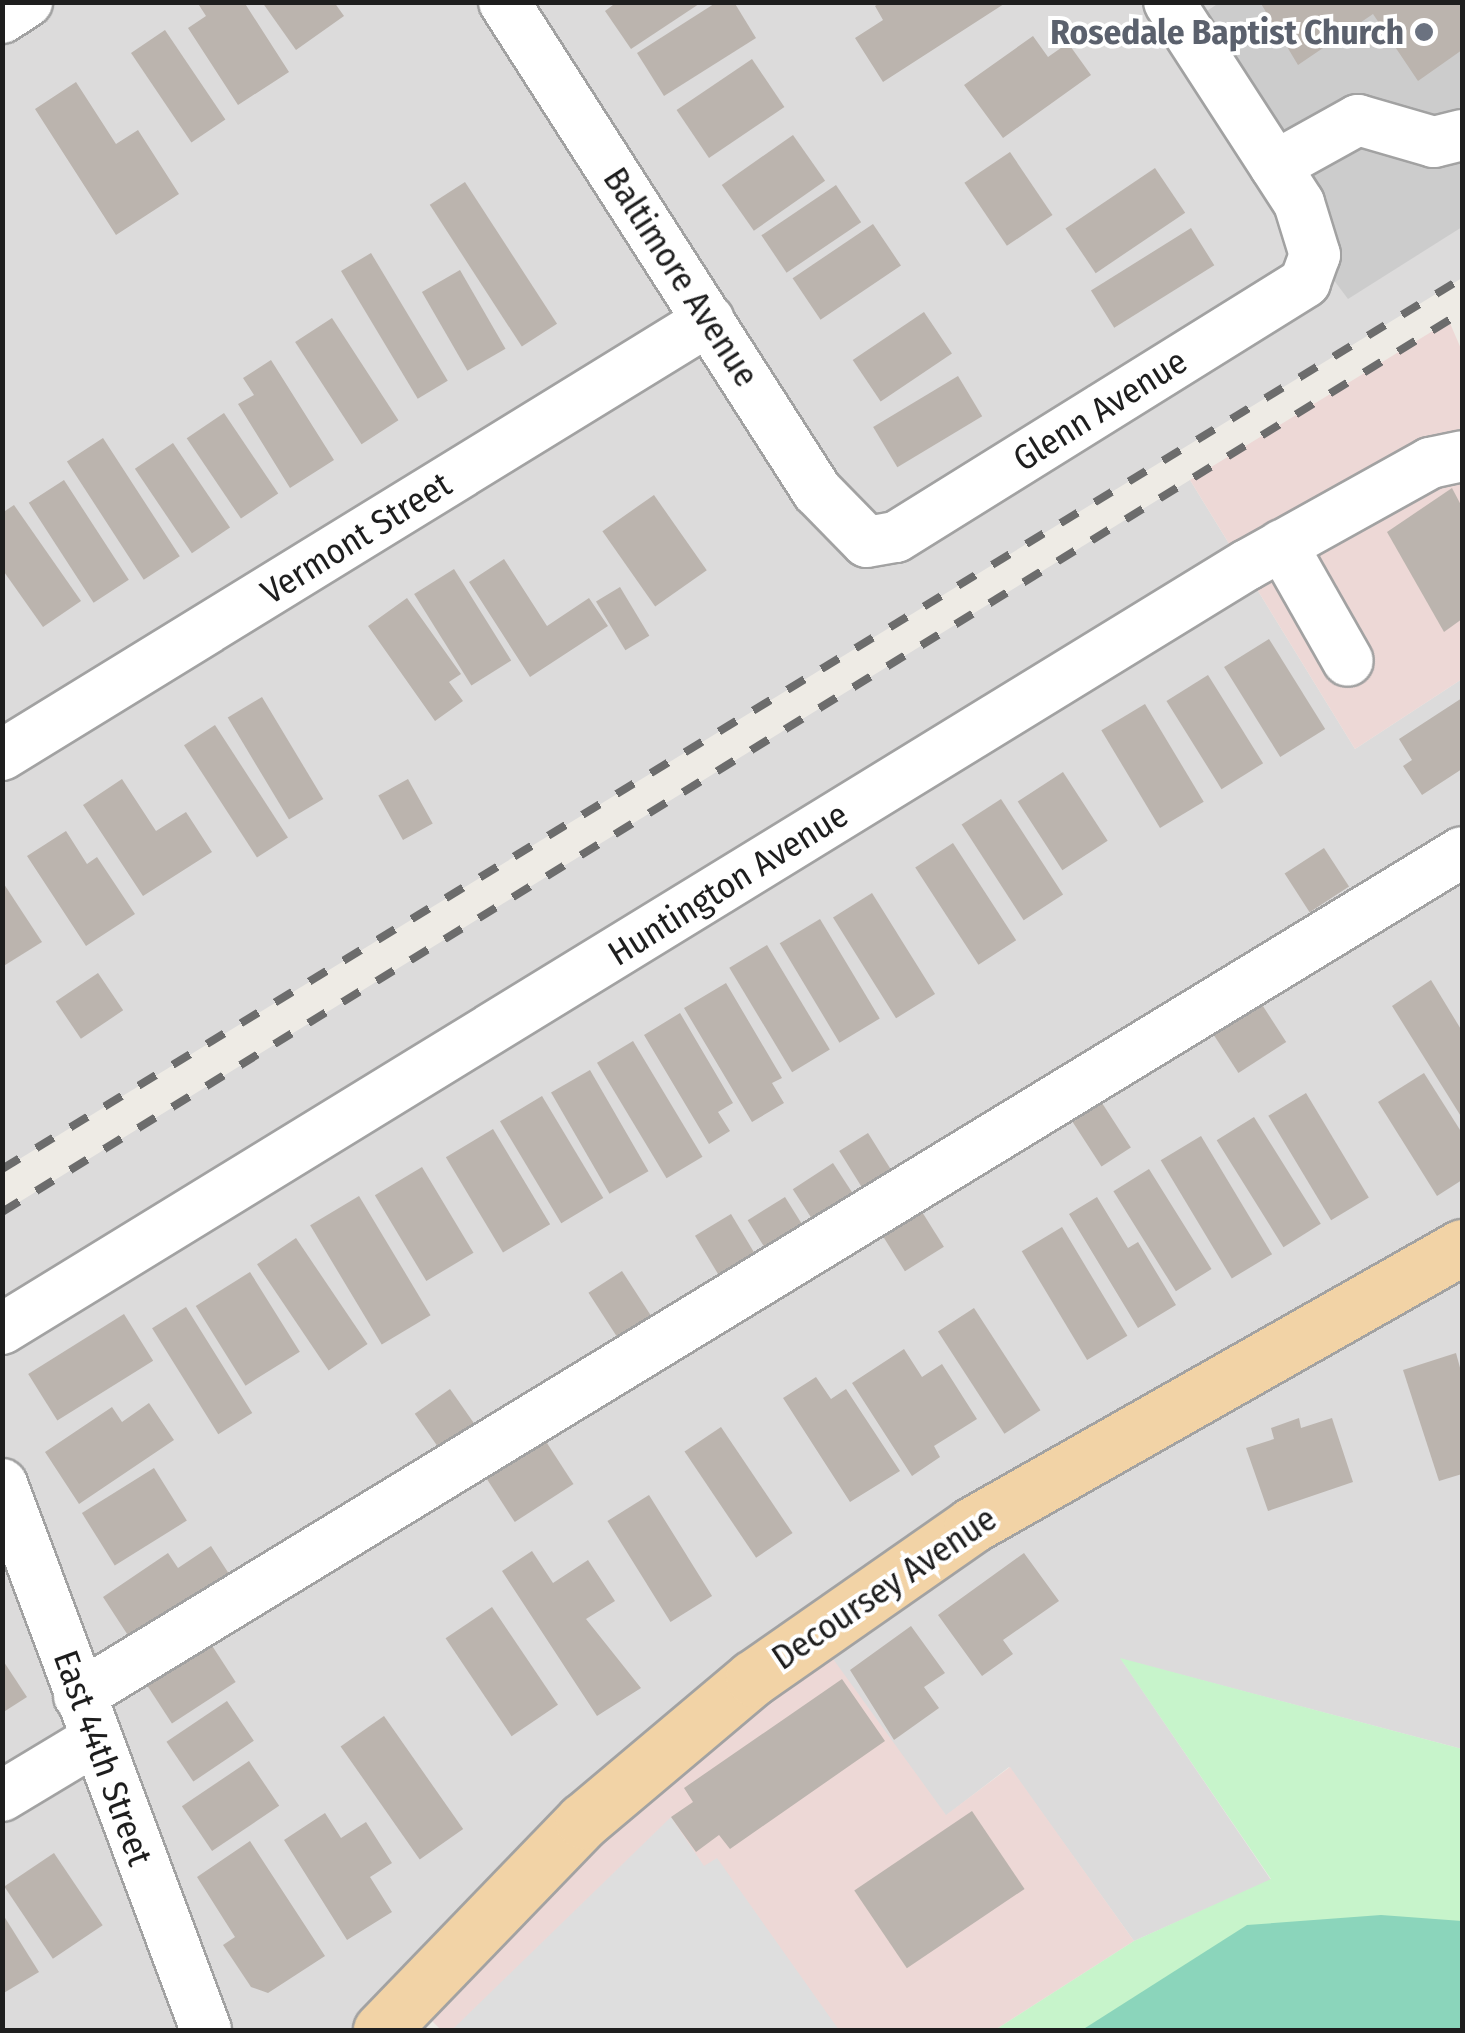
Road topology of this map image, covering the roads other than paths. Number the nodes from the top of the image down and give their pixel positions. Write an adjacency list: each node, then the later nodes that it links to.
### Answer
1 (28, 2): 4 (street)
2 (504, 2): 7 (street, Baltimore Avenue)
3 (1169, 2): 6 (street)
4 (2, 18)
5 (1462, 135): 6 (street)
6 (1275, 166): 9 (street, Glenn Avenue)
7 (709, 320): 9 (street, Baltimore Avenue); 12 (street, Vermont Street)
8 (1462, 456): 10 (street, Huntington Avenue)
9 (867, 542)
10 (1282, 545): 11 (street); 15 (street, Huntington Avenue)
11 (1348, 661)
12 (2, 755)
13 (1462, 852): 17 (street)
14 (1462, 1247): 20 (main road, Decoursey Avenue)
15 (2, 1329)
16 (2, 1484): 17 (street, East 44th Street)
17 (87, 1718): 18 (street); 19 (street, East 44th Street)
18 (2, 1796)
19 (206, 2030)
20 (381, 2030)

